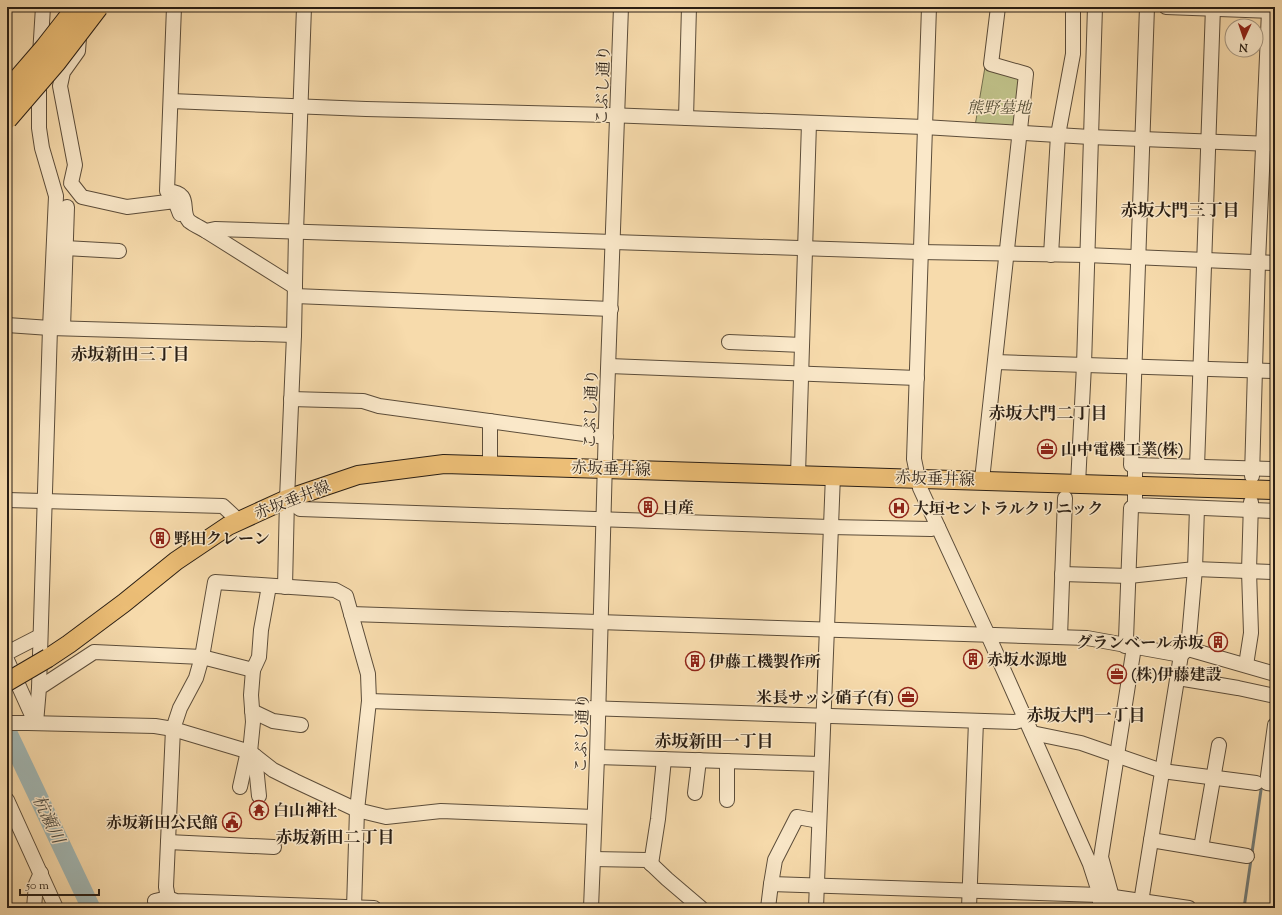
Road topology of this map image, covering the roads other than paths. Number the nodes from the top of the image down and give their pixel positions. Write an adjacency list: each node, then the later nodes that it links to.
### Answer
1 (43, 7): 50 (street)
2 (72, 7): 32 (street)
3 (77, 7): 17 (highway, bridge)
4 (98, 7): 22 (highway, bridge)
5 (174, 7): 18 (street)
6 (304, 7): 19 (street)
7 (621, 7): 20 (street, こぶし通り)
8 (689, 7): 21 (street)
9 (929, 7): 24 (street)
10 (998, 7): 25 (street)
11 (1073, 7): 26 (street)
12 (1095, 7): 27 (street)
13 (1147, 7): 28 (street)
14 (1166, 7): 15 (street)
15 (1213, 8): 16 (street); 29 (street)
16 (1272, 11): 30 (street)
17 (7, 92)
18 (171, 101): 19 (street); 32 (street)
19 (301, 106): 20 (street); 34 (street)
20 (618, 116): 21 (street); 35 (street, こぶし通り)
21 (686, 118): 23 (street)
22 (7, 119)
23 (809, 123): 24 (street); 37 (street)
24 (924, 127): 25 (street); 39 (street)
25 (1020, 132): 26 (street); 40 (street)
26 (1058, 135): 27 (street); 41 (street)
27 (1090, 137): 28 (street); 42 (street)
28 (1143, 139): 29 (street); 43 (street)
29 (1209, 141): 30 (street); 44 (street)
30 (1269, 144): 45 (street)
31 (67, 207): 36 (street)
32 (188, 220): 33 (street)
33 (206, 231): 34 (street); 47 (street)
34 (296, 232): 35 (street); 47 (street)
35 (614, 241): 37 (street); 48 (street, こぶし通り)
36 (65, 248): 38 (street); 50 (street)
37 (805, 249): 39 (street); 53 (street)
38 (119, 250)
39 (920, 252): 40 (street); 62 (street)
40 (1006, 254): 41 (street); 54 (street)
41 (1052, 255): 42 (street)
42 (1086, 255): 43 (street); 55 (street)
43 (1138, 258): 44 (street); 57 (street)
44 (1205, 260): 45 (street); 58 (street)
45 (1258, 262): 46 (street); 59 (street)
46 (1275, 262)
47 (295, 292): 48 (street); 51 (street)
48 (611, 309): 56 (street, こぶし通り)
49 (7, 325): 50 (street)
50 (57, 328): 51 (street); 82 (street)
51 (294, 335): 63 (street)
52 (729, 342): 53 (street)
53 (802, 345): 61 (street)
54 (995, 362): 55 (street); 75 (street)
55 (1084, 365): 57 (street); 76 (street)
56 (609, 366): 61 (street); 65 (street, こぶし通り)
57 (1135, 367): 58 (street); 67 (street)
58 (1200, 369): 59 (street); 68 (street)
59 (1255, 370): 60 (street); 71 (street)
60 (1275, 371)
61 (800, 374): 62 (street); 72 (street)
62 (917, 378): 74 (street)
63 (291, 399): 64 (street); 79 (street)
64 (490, 421): 65 (street); 66 (street)
65 (606, 437): 69 (street, こぶし通り)
66 (490, 465): 69 (main road, 赤坂垂井線); 79 (main road, 赤坂垂井線)
67 (1135, 465): 68 (street); 77 (street)
68 (1197, 467): 71 (street)
69 (605, 468): 72 (main road, 赤坂垂井線); 87 (street, こぶし通り)
70 (1275, 469): 71 (street)
71 (1252, 472)
72 (798, 474): 73 (main road, 赤坂垂井線)
73 (832, 475): 74 (main road, 赤坂垂井線); 89 (street)
74 (917, 478): 75 (main road, 赤坂垂井線); 90 (street)
75 (982, 480): 76 (main road, 赤坂垂井線)
76 (1078, 484): 77 (main road, 赤坂垂井線)
77 (1134, 485): 78 (main road, 赤坂垂井線); 83 (street)
78 (1275, 490)
79 (287, 498): 87 (street); 88 (main road, 赤坂垂井線); 97 (street)
80 (1065, 498): 94 (street)
81 (7, 500): 82 (street)
82 (44, 502): 88 (street); 102 (street)
83 (1135, 505): 85 (street); 95 (street)
84 (1251, 506): 85 (street); 86 (street); 92 (street)
85 (1197, 508): 91 (street)
86 (1275, 511)
87 (604, 519): 89 (street); 99 (street, こぶし通り)
88 (239, 521): 113 (main road, 赤坂垂井線, bridge)
89 (830, 527): 90 (street); 100 (street)
90 (938, 527): 101 (street)
91 (1195, 569): 92 (street); 95 (street); 105 (street)
92 (1249, 571): 93 (street); 109 (street)
93 (1275, 572)
94 (1062, 574): 95 (street); 103 (street)
95 (1129, 576): 104 (street)
96 (269, 586): 97 (street); 107 (street); 110 (street)
97 (285, 587): 98 (street)
98 (351, 614): 99 (street); 116 (street)
99 (601, 622): 100 (street); 117 (street, こぶし通り)
100 (826, 630): 101 (street); 119 (street)
101 (988, 635): 103 (street); 120 (street)
102 (40, 636): 106 (street); 114 (street)
103 (1060, 637): 104 (street)
104 (1129, 646): 105 (street); 130 (street)
105 (1185, 652): 109 (street); 112 (street)
106 (7, 653)
107 (202, 657): 110 (street); 114 (street); 126 (street)
108 (7, 660): 123 (street)
109 (1246, 665): 111 (street)
110 (253, 670): 118 (street)
111 (1275, 672)
112 (1178, 678): 115 (street); 136 (street)
113 (7, 682)
114 (38, 688): 123 (street)
115 (1273, 696)
116 (369, 701): 117 (street); 145 (street)
117 (599, 708): 119 (street); 131 (street, こぶし通り)
118 (252, 711): 124 (street); 129 (street)
119 (822, 716): 121 (street); 135 (street)
120 (1025, 719): 121 (street); 127 (street)
121 (976, 721): 158 (street)
122 (7, 723): 123 (street)
123 (32, 723): 126 (street)
124 (301, 725)
125 (1275, 725): 139 (street)
126 (173, 729): 129 (street); 149 (street)
127 (1032, 733): 130 (street); 159 (street)
128 (1219, 745): 137 (street)
129 (251, 753): 140 (street); 142 (street); 145 (street)
130 (1116, 755): 136 (street); 159 (street)
131 (597, 757): 132 (street); 146 (street, こぶし通り)
132 (664, 759): 133 (street); 154 (street)
133 (699, 760): 134 (street); 141 (street)
134 (727, 761): 135 (street); 144 (street)
135 (820, 764): 147 (street)
136 (1162, 771): 137 (street); 148 (street)
137 (1213, 778): 138 (street); 151 (street)
138 (1256, 784)
139 (1275, 784)
140 (240, 787)
141 (695, 793)
142 (258, 796)
143 (7, 800): 155 (street)
144 (727, 800)
145 (357, 810): 146 (street); 164 (street)
146 (594, 817): 153 (street, こぶし通り)
147 (819, 821): 156 (street); 157 (street)
148 (1151, 840): 151 (street); 160 (street)
149 (168, 842): 150 (street); 164 (street)
150 (274, 847)
151 (1201, 848): 152 (street)
152 (1247, 856)
153 (593, 859): 154 (street); 166 (street, こぶし通り)
154 (651, 864): 161 (street)
155 (41, 873): 162 (street); 163 (street)
156 (771, 884): 157 (street); 167 (street)
157 (817, 885): 158 (street); 168 (street)
158 (970, 891): 159 (street); 169 (street)
159 (1104, 900): 160 (street)
160 (1141, 902): 170 (street)
161 (696, 906)
162 (34, 908)
163 (56, 908)
164 (354, 908): 165 (street)
165 (374, 908)
166 (591, 908)
167 (768, 908)
168 (816, 908)
169 (969, 908)
170 (1189, 908)

